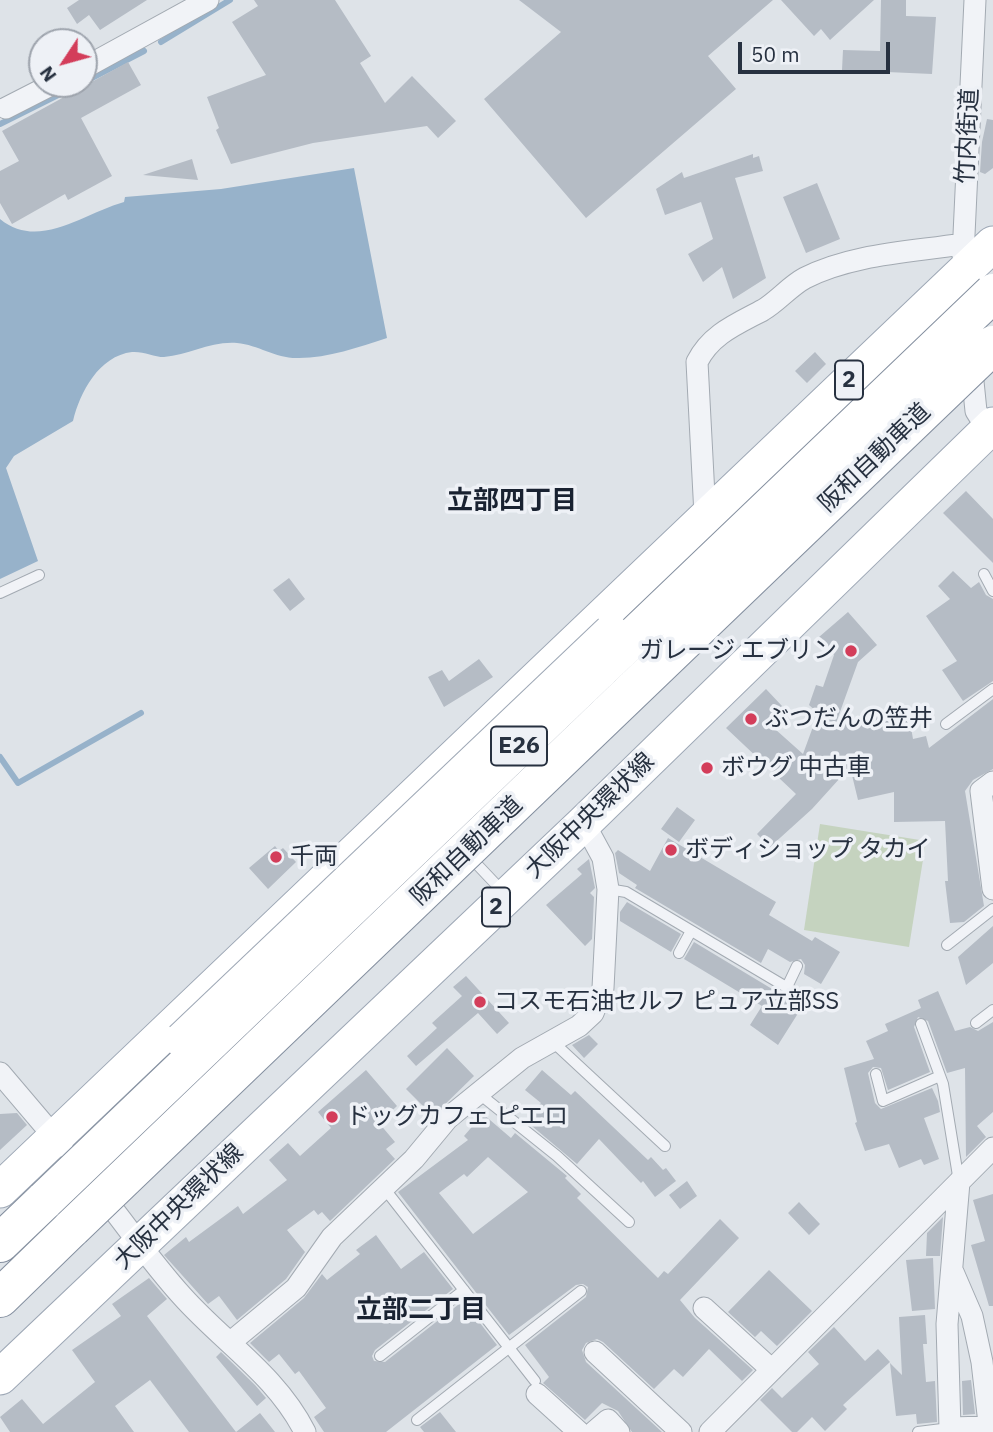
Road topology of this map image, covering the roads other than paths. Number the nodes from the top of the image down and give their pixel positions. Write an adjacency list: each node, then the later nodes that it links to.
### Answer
1 (208, 0): 3 (street)
2 (975, 0): 6 (street, 竹内街道)
3 (98, 60)
4 (28, 97): 5 (street)
5 (6, 108)
6 (978, 263): 9 (street, 竹内街道); 10 (main road, 2); 10 (street); 47 (highway, 阪和自動車道 / E26, bridge)
7 (993, 345): 52 (highway, 阪和自動車道 / E26, bridge)
8 (993, 356): 40 (main road, 2, bridge)
9 (991, 429): 19 (main road, 大阪中央環状線 / 2)
10 (705, 515): 18 (main road, 2)
11 (984, 574): 13 (lane)
12 (39, 575): 14 (lane)
13 (993, 591)
14 (0, 593)
15 (993, 689): 16 (lane)
16 (946, 724)
17 (993, 782): 23 (street)
18 (412, 794): 20 (lane); 40 (main road, 2)
19 (584, 823): 22 (street); 24 (main road, 大阪中央環状線 / 2)
20 (450, 835)
21 (459, 845): 24 (lane)
22 (608, 889): 26 (lane); 35 (street)
23 (993, 889)
24 (506, 896): 48 (main road, 大阪中央環状線 / 2)
25 (993, 909): 27 (lane)
26 (691, 931): 28 (lane); 30 (lane)
27 (947, 945)
28 (679, 953)
29 (797, 966): 30 (lane)
30 (787, 987): 31 (lane)
31 (803, 997)
32 (993, 1010): 33 (lane)
33 (976, 1023)
34 (921, 1024): 38 (lane)
35 (552, 1041): 39 (street); 41 (lane)
36 (0, 1073): 40 (street)
37 (876, 1074): 38 (lane)
38 (940, 1076): 43 (lane)
39 (477, 1092): 44 (street); 46 (lane)
40 (55, 1138): 45 (main road, 2); 48 (street)
41 (665, 1146)
42 (993, 1148): 43 (street)
43 (959, 1182): 49 (street); 58 (street)
44 (384, 1188): 50 (lane); 54 (street)
45 (0, 1190)
46 (629, 1222)
47 (0, 1243)
48 (141, 1243): 54 (street); 59 (main road, 大阪中央環状線 / 2)
49 (952, 1269): 62 (street); 63 (street)
50 (464, 1290): 55 (lane); 57 (lane)
51 (581, 1291): 55 (lane)
52 (0, 1298)
53 (704, 1308): 58 (street)
54 (232, 1341): 64 (street)
55 (508, 1346): 60 (lane); 61 (lane)
56 (595, 1352): 68 (street)
57 (380, 1356)
58 (772, 1370): 69 (street)
59 (0, 1377)
60 (536, 1387): 65 (street)
61 (417, 1420)
62 (950, 1428): 63 (street); 70 (lane)
63 (989, 1430)
64 (305, 1432)
65 (579, 1432)
66 (594, 1432): 67 (street)
67 (619, 1432)
68 (681, 1432)
69 (710, 1432)
70 (918, 1432)

